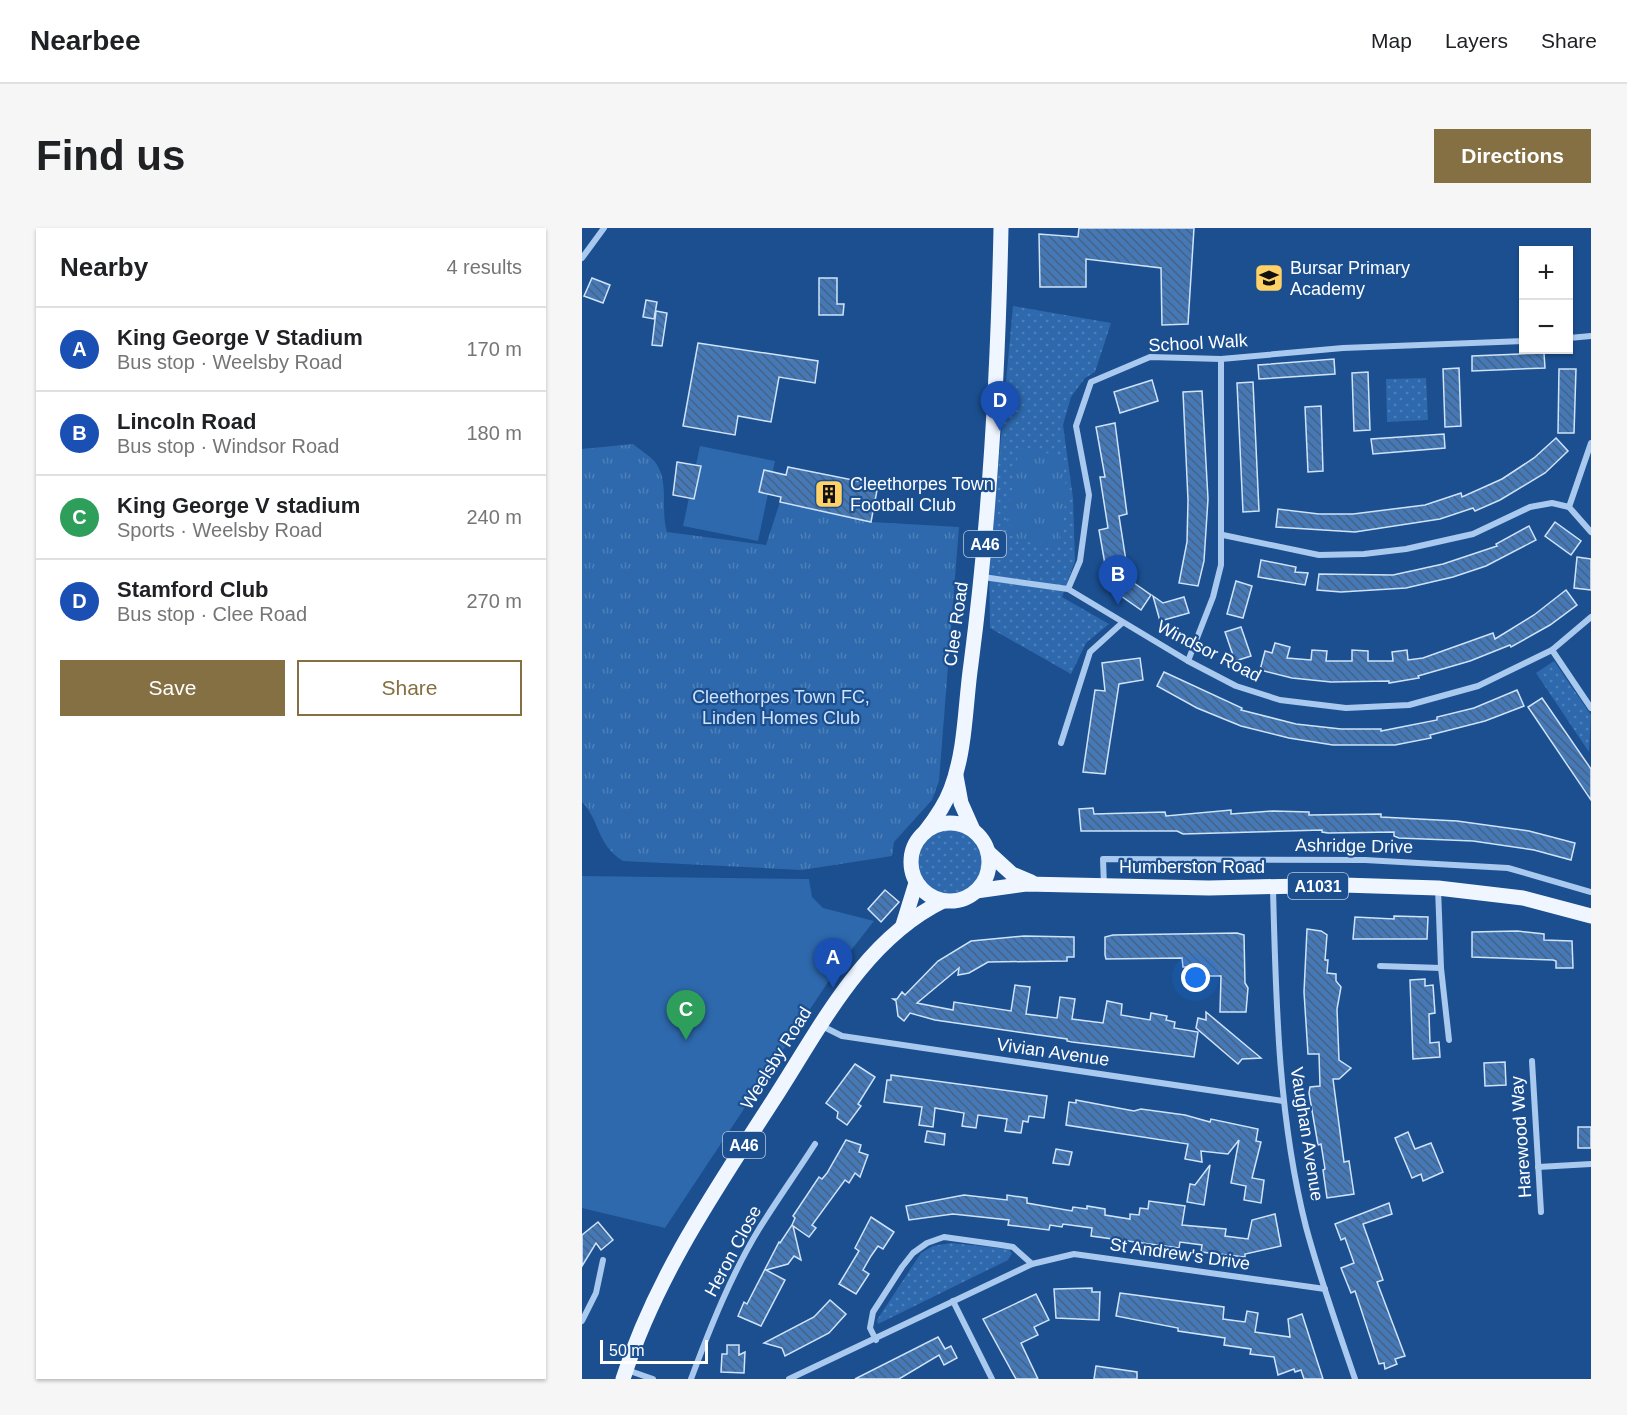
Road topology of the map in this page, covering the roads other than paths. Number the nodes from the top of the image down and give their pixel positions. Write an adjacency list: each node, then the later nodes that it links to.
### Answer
1 (604, 228): 3 (street)
2 (1000, 228): 12 (main road, Clee Road / A46)
3 (582, 258)
4 (1591, 336): 5 (street)
5 (1573, 338)
6 (1519, 341): 7 (street, School Walk)
7 (1221, 359): 11 (street); 13 (street, School Walk)
8 (1591, 443): 9 (street)
9 (1569, 507): 10 (street); 11 (street)
10 (1591, 532)
11 (1223, 535): 17 (street)
12 (982, 577): 13 (street, Windsor Road); 20 (main road, Clee Road / A46)
13 (1068, 589): 15 (street, Windsor Road)
14 (1591, 617): 16 (street, Windsor Road)
15 (1122, 623): 17 (street, Windsor Road); 19 (street)
16 (1552, 650): 17 (street, Windsor Road); 18 (street)
17 (1188, 661)
18 (1591, 708)
19 (1061, 743)
20 (956, 774): 21 (main road, Clee Road / A46); 22 (main road, Clee Road / A46)
21 (973, 830): 22 (main road); 23 (main road, A46)
22 (925, 832): 24 (main road, A46)
23 (988, 852): 25 (main road, Humberston Road / A1031); 29 (main road)
24 (916, 883): 31 (main road); 33 (main road, Weelsby Road / A46)
25 (1043, 885): 26 (main road, Humberston Road / A1031); 29 (main road, Humberston Road / A1031)
26 (1104, 886): 27 (main road, Humberston Road / A1031); 30 (street, Ashridge Drive)
27 (1273, 886): 28 (main road, Humberston Road / A1031); 39 (street, Vaughan Avenue)
28 (1438, 888): 32 (main road, Humberston Road / A1031); 35 (street)
29 (976, 891): 31 (main road, A46)
30 (1591, 892)
31 (943, 901): 33 (main road, Weelsby Road / A46)
32 (1591, 916)
33 (899, 932): 36 (main road, Weelsby Road / A46)
34 (1380, 966): 35 (street)
35 (1441, 968): 37 (street)
36 (819, 1025): 39 (street, Vivian Avenue); 50 (main road, Weelsby Road / A46)
37 (1449, 1040)
38 (1532, 1060): 42 (street, Harewood Way)
39 (1283, 1101): 46 (street, Vaughan Avenue)
40 (815, 1144): 52 (street, Heron Close)
41 (1591, 1164): 42 (street)
42 (1538, 1167): 43 (street, Harewood Way)
43 (1541, 1212)
44 (603, 1260): 48 (street)
45 (1032, 1264): 46 (street, St Andrew's Drive); 47 (street, St Andrew's Drive); 49 (street)
46 (1325, 1289): 55 (street, Vaughan Avenue)
47 (953, 1301): 49 (street, St Andrew's Drive); 54 (street)
48 (582, 1321)
49 (876, 1340): 53 (street, St Andrew's Drive)
50 (625, 1374): 51 (street)
51 (653, 1379)
52 (691, 1379)
53 (789, 1379)
54 (992, 1379)
55 (1355, 1379)

